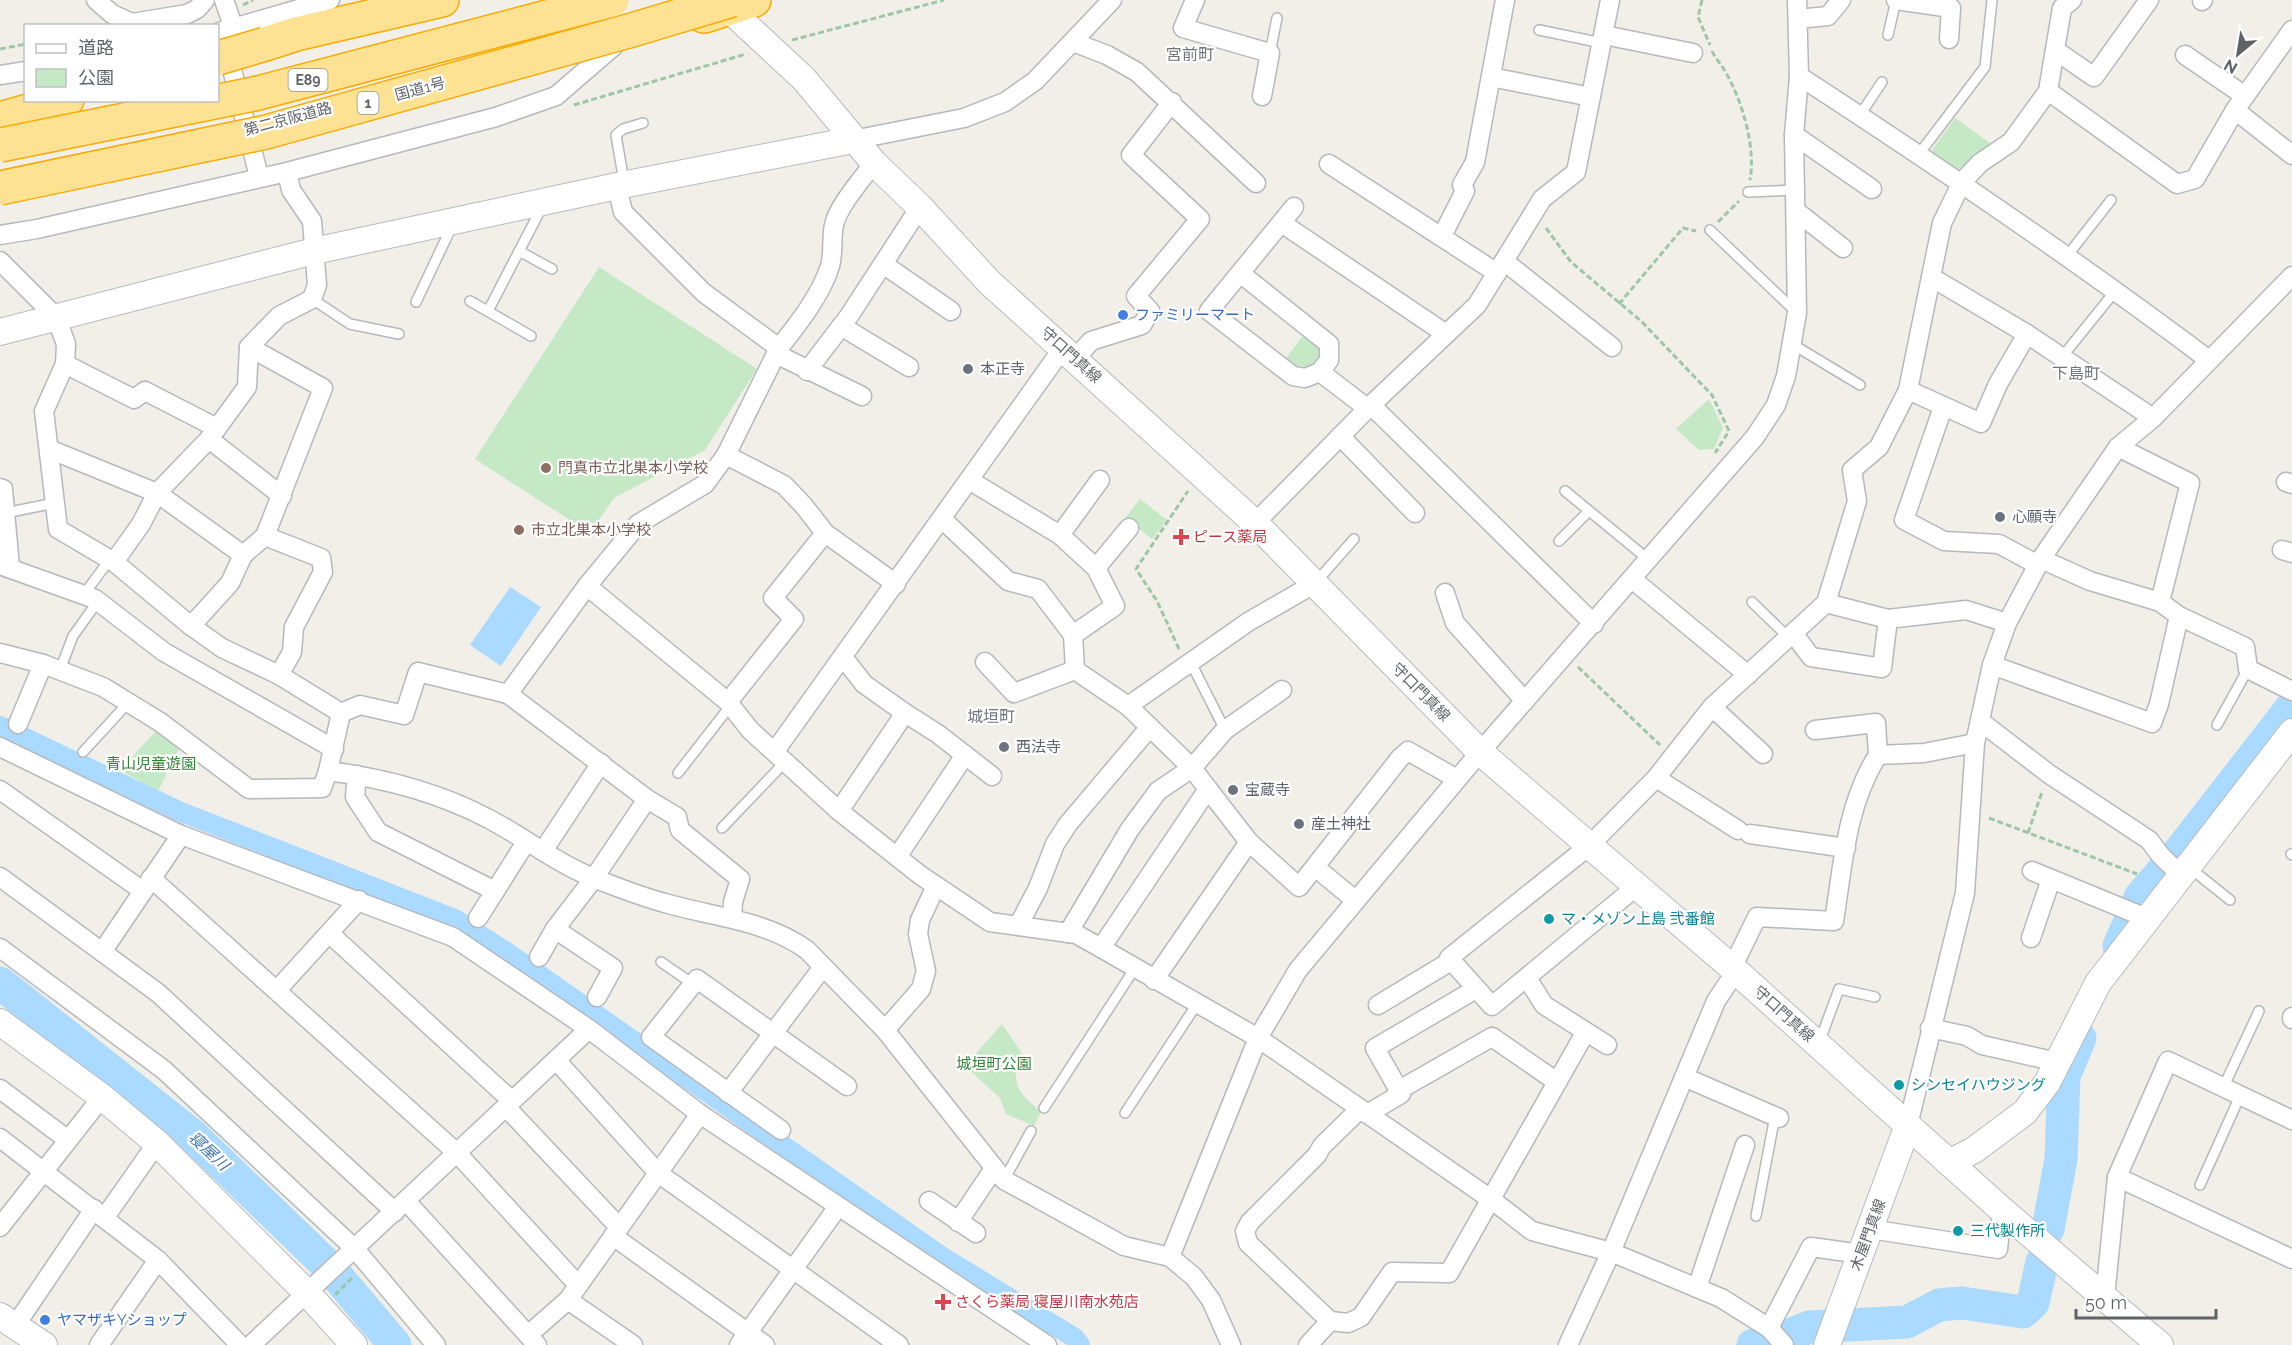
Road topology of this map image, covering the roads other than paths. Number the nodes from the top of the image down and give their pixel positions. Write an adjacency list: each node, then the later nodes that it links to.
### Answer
1 (96, 0): 21 (street)
2 (206, 0): 21 (street)
3 (224, 0): 27 (street)
4 (330, 0): 27 (street)
5 (442, 0): 27 (highway, bridge)
6 (586, 0): 40 (highway)
7 (612, 0): 43 (highway, E89, bridge)
8 (1112, 0): 28 (street)
9 (1195, 0): 32 (street)
10 (1505, 0): 37 (street)
11 (1610, 0): 25 (street)
12 (1797, 0): 20 (street)
13 (1841, 0): 20 (street)
14 (1896, 0): 24 (lane); 26 (street)
15 (1992, 0): 58 (lane)
16 (2072, 0): 30 (street)
17 (2149, 0): 30 (street)
18 (729, 2): 29 (highway); 55 (main road, 守口門真線); 57 (highway, 国道1号 / 1, bridge); 60 (highway, 第二京阪道路 / E89, bridge)
19 (1277, 18): 32 (lane)
20 (1798, 19): 36 (street)
21 (106, 20)
22 (1539, 30): 25 (lane)
23 (2292, 30): 47 (street)
24 (1888, 35)
25 (1603, 39): 31 (street); 42 (street)
26 (1949, 39)
27 (221, 40): 64 (street)
28 (1073, 42): 46 (street); 55 (street)
29 (614, 46): 57 (highway, bridge); 63 (street)
30 (2055, 50): 39 (street)
31 (1693, 52)
32 (1270, 53): 41 (street)
33 (2185, 55): 47 (street)
34 (24, 71): 35 (street)
35 (0, 75)
36 (1799, 76): 49 (street); 53 (street)
37 (1491, 77): 42 (street); 83 (street)
38 (1882, 82): 49 (lane)
39 (2048, 91): 47 (street); 66 (street)
40 (219, 95)
41 (1262, 96)
42 (1591, 97): 90 (street)
43 (219, 99)
44 (60, 102): 50 (highway)
45 (202, 102): 48 (highway, E89, bridge)
46 (1172, 102): 67 (street); 113 (street)
47 (2240, 103): 59 (street)
48 (183, 105): 52 (highway, bridge); 54 (highway); 56 (highway, E89, bridge)
49 (1860, 115): 58 (street)
50 (0, 119)
51 (643, 123): 68 (lane)
52 (0, 129)
53 (1794, 135): 70 (street); 71 (street)
54 (0, 138)
55 (853, 140): 61 (main road, 守口門真線); 68 (main road)
56 (0, 145)
57 (200, 145): 69 (highway, 国道1号 / 1, bridge)
58 (1919, 154): 66 (street)
59 (2292, 155)
60 (111, 161): 65 (highway, 第二京阪道路 / E89, bridge); 73 (highway, bridge)
61 (874, 163): 76 (main road, 守口門真線); 112 (street)
62 (1329, 164): 83 (street)
63 (287, 172): 64 (street); 86 (street)
64 (259, 177): 82 (street)
65 (0, 182)
66 (1962, 182): 87 (street); 94 (street)
67 (1256, 183)
68 (621, 185): 75 (main road); 112 (street)
69 (0, 188)
70 (1872, 189)
71 (1795, 190): 72 (lane); 78 (street)
72 (1748, 192)
73 (0, 198)
74 (2111, 200): 87 (lane)
75 (544, 201): 79 (main road); 85 (lane)
76 (920, 207): 89 (street); 113 (main road, 守口門真線)
77 (1294, 207): 92 (street)
78 (1796, 210): 84 (street); 101 (street)
79 (454, 221): 86 (main road); 98 (lane)
80 (1289, 228): 106 (street)
81 (1710, 230): 101 (lane)
82 (0, 235)
83 (1442, 236): 90 (street)
84 (1843, 248)
85 (519, 250): 91 (lane); 100 (lane)
86 (314, 251): 96 (street); 102 (main road)
87 (2067, 256): 95 (street)
88 (0, 261): 102 (street)
89 (883, 264): 99 (street); 103 (street)
90 (1500, 267): 106 (street); 111 (street)
91 (552, 270)
92 (1240, 273): 119 (street); 119 (street)
93 (2292, 276): 115 (street)
94 (1931, 277): 107 (street); 121 (street)
95 (2116, 290): 114 (lane); 115 (street)
96 (312, 299): 105 (lane); 110 (street)
97 (470, 301): 100 (lane)
98 (416, 302)
99 (951, 310)
100 (488, 311): 108 (lane)
101 (1797, 313): 109 (street)
102 (56, 317): 104 (main road); 116 (street)
103 (841, 326): 117 (street); 118 (street)
104 (0, 332)
105 (399, 334)
106 (1446, 334): 123 (street)
107 (2028, 334): 114 (street); 124 (street)
108 (531, 336)
109 (1792, 344): 120 (lane); 150 (street)
110 (249, 347): 126 (street); 136 (street)
111 (1612, 347)
112 (777, 351): 118 (street); 130 (street)
113 (1069, 354): 131 (street); 142 (main road, 守口門真線)
114 (2062, 357): 125 (street)
115 (2209, 360): 125 (street)
116 (64, 364): 126 (street); 129 (street)
117 (909, 367)
118 (807, 371): 122 (street)
119 (1320, 372): 123 (street)
120 (1860, 385)
121 (1908, 390): 124 (street); 163 (street)
122 (862, 396)
123 (1369, 407): 127 (street); 167 (street)
124 (1943, 407): 152 (street)
125 (2153, 418): 128 (street)
126 (213, 434): 135 (street); 136 (street)
127 (1340, 436): 140 (street); 142 (street)
128 (2118, 447): 152 (street); 162 (street)
129 (49, 449): 135 (street); 137 (street)
130 (726, 455): 144 (street); 158 (street)
131 (969, 480): 141 (street); 145 (street)
132 (1100, 480): 145 (street)
133 (0, 488): 139 (street)
134 (1565, 491): 138 (lane)
135 (157, 493): 149 (street); 151 (street)
136 (282, 496): 146 (street)
137 (55, 503): 139 (lane); 151 (street)
138 (1589, 511): 148 (lane); 150 (lane)
139 (5, 513): 153 (street)
140 (1415, 513)
141 (943, 520): 156 (street); 169 (street)
142 (1255, 523): 157 (main road, 守口門真線)
143 (1129, 528): 154 (street)
144 (825, 533): 156 (street); 186 (street)
145 (1060, 535): 154 (street)
146 (265, 536): 149 (street); 179 (street)
147 (1354, 538): 157 (lane)
148 (1559, 541)
149 (243, 555): 168 (street)
150 (1649, 560): 155 (street)
151 (112, 561): 160 (lane); 168 (street)
152 (2040, 562): 162 (street); 166 (street)
153 (5, 566): 160 (street)
154 (1096, 568): 169 (street)
155 (1632, 579): 167 (street); 180 (street)
156 (896, 584): 172 (street)
157 (1314, 584): 174 (street); 202 (main road, 守口門真線)
158 (587, 586): 183 (street); 186 (street)
159 (1445, 594): 184 (street)
160 (92, 597): 176 (lane); 200 (street)
161 (1752, 602): 170 (lane)
162 (2160, 602): 164 (street)
163 (1826, 603): 165 (street); 170 (street)
164 (2179, 616): 175 (street); 177 (street)
165 (1888, 619): 166 (street); 170 (street)
166 (2007, 623): 175 (street)
167 (1593, 624): 184 (street)
168 (191, 626): 179 (street)
169 (1073, 635): 178 (street)
170 (1791, 636): 180 (street)
171 (0, 653): 176 (street)
172 (843, 657): 190 (street); 206 (street)
173 (985, 662): 178 (street)
174 (1188, 663): 187 (street); 195 (lane)
175 (1992, 665): 191 (street)
176 (51, 667): 185 (street); 192 (street)
177 (2248, 669): 182 (street); 193 (lane)
178 (1075, 670): 187 (street)
179 (279, 675): 189 (street)
180 (1748, 675): 188 (street)
181 (1282, 690): 195 (street)
182 (2292, 691)
183 (508, 694): 189 (street); 207 (street)
184 (1525, 701): 202 (street)
185 (128, 703): 201 (lane); 209 (street)
186 (729, 704): 206 (street); 210 (lane)
187 (1128, 706): 194 (street)
188 (1712, 707): 203 (street); 213 (street)
189 (341, 713): 200 (street)
190 (905, 713): 204 (street); 218 (street)
191 (1980, 721): 198 (street); 227 (street)
192 (18, 724)
193 (2217, 725)
194 (1150, 727): 208 (street); 243 (street)
195 (1225, 730): 208 (street)
196 (1815, 730): 205 (street)
197 (2292, 732): 227 (main road)
198 (1975, 743): 205 (street); 268 (street)
199 (0, 747): 220 (street)
200 (334, 749): 209 (street)
201 (83, 752)
202 (1480, 752): 214 (street); 223 (main road, 守口門真線)
203 (1762, 754)
204 (965, 755): 212 (street); 226 (street)
205 (1878, 755): 224 (street)
206 (781, 756): 218 (street); 219 (lane)
207 (601, 763): 217 (street); 225 (street)
208 (1192, 768): 215 (street); 246 (street)
209 (328, 771): 211 (street)
210 (678, 773)
211 (357, 775): 221 (street); 236 (street)
212 (992, 776)
213 (1656, 778): 223 (street); 224 (street)
214 (1457, 779): 228 (street); 238 (street)
215 (1208, 789): 222 (street); 249 (street)
216 (0, 790): 233 (street)
217 (647, 799): 231 (street); 241 (street)
218 (838, 812): 226 (street)
219 (722, 828)
220 (181, 835): 233 (street); 237 (street)
221 (526, 842): 225 (street); 236 (street)
222 (1249, 842): 228 (street); 258 (street)
223 (1589, 846): 235 (main road, 守口門真線); 252 (street)
224 (1846, 848): 256 (street)
225 (543, 851): 231 (street)
226 (897, 857): 234 (street)
227 (2175, 866): 239 (lane); 242 (main road)
228 (1315, 867): 238 (street)
229 (2032, 870): 232 (street)
230 (0, 877): 250 (street)
231 (594, 878): 241 (street); 244 (street)
232 (2051, 879): 242 (street); 247 (street)
233 (147, 885): 250 (street); 261 (street)
234 (936, 886): 243 (street); 270 (street)
235 (1637, 886): 256 (main road, 守口門真線); 257 (street)
236 (495, 891): 240 (street)
237 (359, 900): 245 (street); 269 (street)
238 (1355, 900): 273 (street)
239 (2230, 900)
240 (477, 918)
241 (732, 918): 254 (street)
242 (2149, 919): 277 (main road)
243 (1018, 926): 246 (street)
244 (555, 929): 251 (street); 262 (street)
245 (329, 933): 261 (street); 287 (street)
246 (1068, 933): 249 (street)
247 (2031, 938)
248 (0, 948): 320 (street)
249 (1101, 948): 255 (street)
250 (102, 952): 310 (street)
251 (539, 957)
252 (1451, 961): 260 (street); 265 (street)
253 (662, 962): 259 (lane)
254 (823, 967): 270 (street); 271 (street)
255 (1135, 968): 258 (street); 288 (lane)
256 (1734, 969): 275 (main road, 守口門真線); 278 (street)
257 (1527, 978): 260 (street); 272 (street)
258 (1154, 980): 264 (street)
259 (693, 984): 271 (street); 284 (street)
260 (1476, 989): 283 (street)
261 (277, 990): 301 (street)
262 (597, 997)
263 (1875, 997): 275 (lane)
264 (1197, 1004): 273 (street); 290 (lane)
265 (1378, 1005)
266 (2259, 1011): 281 (lane)
267 (0, 1022): 286 (main road)
268 (1930, 1028): 277 (street); 294 (street)
269 (589, 1029): 276 (street); 291 (street)
270 (885, 1030): 305 (street)
271 (774, 1032): 280 (street); 284 (street)
272 (1585, 1033): 274 (street); 279 (street)
273 (1258, 1038): 289 (street); 323 (street)
274 (1607, 1045)
275 (1819, 1045): 294 (main road, 守口門真線)
276 (556, 1060): 287 (street); 304 (street)
277 (2057, 1062): 302 (main road)
278 (1684, 1077): 292 (street); 321 (street)
279 (1557, 1082): 283 (street); 308 (street)
280 (846, 1086)
281 (2223, 1088): 285 (street); 306 (street)
282 (0, 1089): 298 (street)
283 (1399, 1090): 289 (street)
284 (728, 1093): 295 (street)
285 (2240, 1096): 293 (street); 307 (lane)
286 (102, 1097): 298 (street); 299 (main road)
287 (509, 1104): 301 (street); 318 (street)
288 (1044, 1108)
289 (1364, 1112): 308 (street); 332 (street)
290 (1125, 1113)
291 (700, 1114): 304 (street); 311 (street)
292 (1777, 1117): 314 (lane)
293 (2292, 1120)
294 (1908, 1125): 302 (main road, 守口門真線); 317 (main road, 木屋門真線)
295 (782, 1130)
296 (1031, 1131): 305 (lane)
297 (0, 1138): 303 (street)
298 (68, 1140): 303 (street)
299 (157, 1143): 313 (street); 329 (main road)
300 (1745, 1145): 327 (street)
301 (457, 1153): 310 (street); 328 (street)
302 (1949, 1163): 312 (main road, 守口門真線)
303 (43, 1172): 313 (street); 316 (street)
304 (658, 1173): 318 (street); 326 (street)
305 (998, 1175): 315 (street); 323 (street)
306 (2117, 1177): 324 (street); 330 (street)
307 (2200, 1185)
308 (1492, 1200): 321 (street); 332 (street)
309 (929, 1201): 315 (street)
310 (401, 1206): 320 (street); 335 (street)
311 (837, 1208): 326 (street); 346 (street)
312 (2002, 1210): 317 (street); 330 (main road, 守口門真線)
313 (99, 1213): 325 (street); 331 (street)
314 (1756, 1216)
315 (958, 1222): 319 (street)
316 (0, 1227)
317 (1870, 1229): 322 (main road, 木屋門真線)
318 (616, 1232): 328 (street); 334 (street)
319 (976, 1233)
320 (355, 1249): 329 (street); 342 (street)
321 (1611, 1252): 327 (street); 348 (street)
322 (1860, 1254): 333 (street); 350 (main road, 木屋門真線)
323 (1170, 1257): 347 (street)
324 (2292, 1259)
325 (158, 1260): 338 (street); 339 (street)
326 (793, 1271): 334 (street); 345 (street)
327 (1697, 1288): 333 (street)
328 (573, 1293): 335 (street); 343 (street)
329 (318, 1297): 340 (street); 341 (main road)
330 (2105, 1297): 351 (main road, 守口門真線)
331 (8, 1321): 337 (main road)
332 (1330, 1321): 336 (street)
333 (1769, 1328): 349 (street)
334 (744, 1339): 344 (street)
335 (532, 1340)
336 (1313, 1344)
337 (44, 1345)
338 (99, 1345)
339 (240, 1345)
340 (250, 1345)
341 (354, 1345)
342 (436, 1345)
343 (633, 1345)
344 (765, 1345)
345 (898, 1345)
346 (1047, 1345)
347 (1231, 1345)
348 (1568, 1345)
349 (1784, 1345)
350 (1827, 1345)
351 (2160, 1345)

